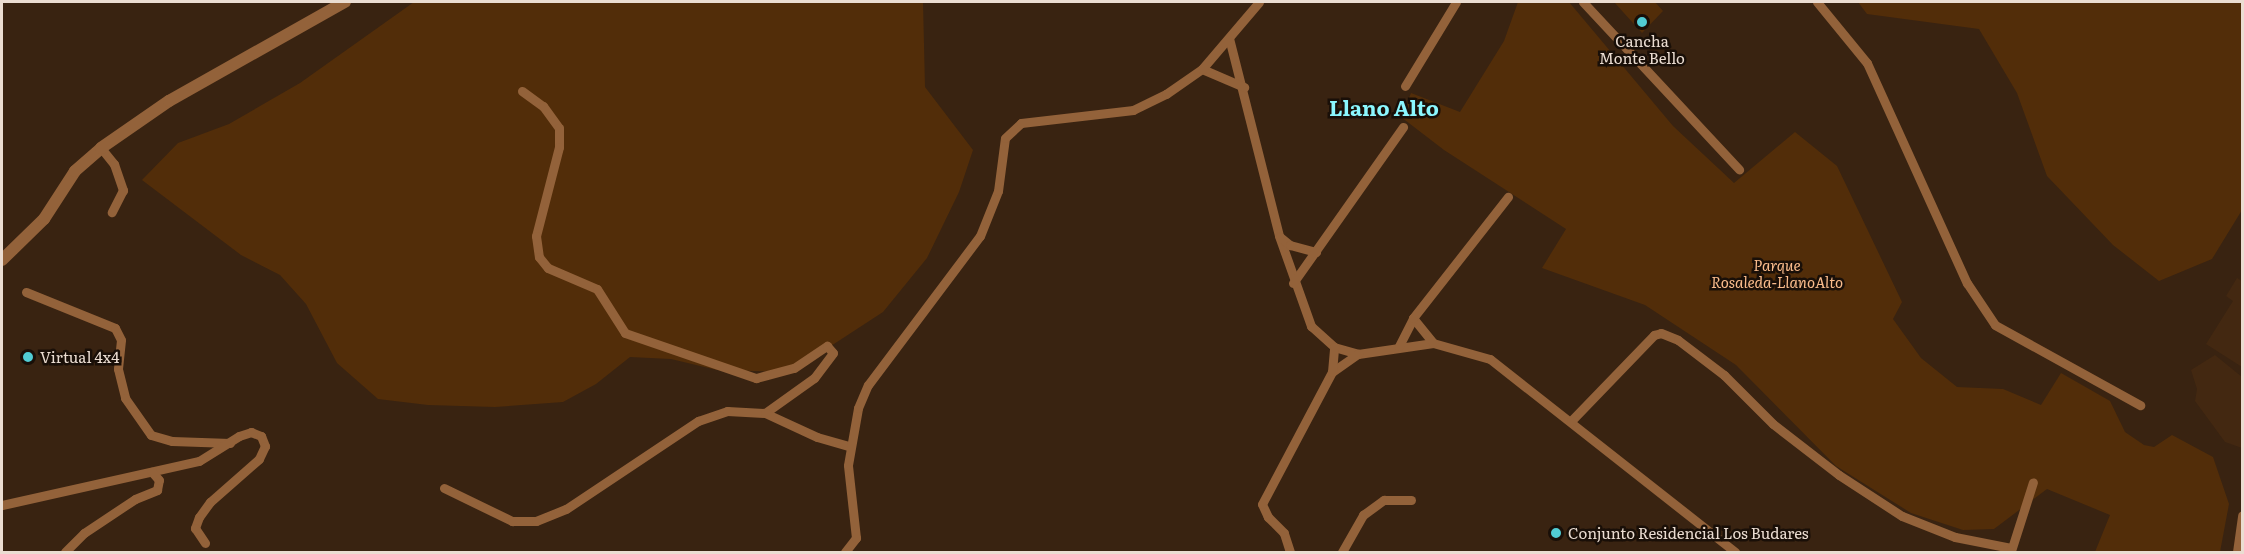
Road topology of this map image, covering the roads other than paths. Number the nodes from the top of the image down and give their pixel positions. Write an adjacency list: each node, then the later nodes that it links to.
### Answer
1 (345, 2): 12 (street)
2 (1259, 2): 6 (street)
3 (1456, 2): 8 (street)
4 (1583, 2): 13 (street)
5 (1817, 2): 27 (street)
6 (1229, 38): 7 (street); 9 (street)
7 (1202, 69): 9 (street); 31 (street)
8 (1405, 86)
9 (1244, 87): 16 (street)
10 (522, 92): 28 (street)
11 (1403, 127): 17 (street)
12 (101, 147): 15 (street); 18 (street)
13 (1739, 169)
14 (1508, 197): 21 (street)
15 (112, 212)
16 (1279, 236): 17 (street); 19 (street)
17 (1316, 252): 19 (street)
18 (2, 260)
19 (1293, 283): 24 (street)
20 (26, 292): 30 (street)
21 (1413, 318): 22 (street); 23 (street)
22 (1433, 343): 23 (street); 29 (street)
23 (1399, 346): 25 (street)
24 (1334, 347): 25 (street); 26 (street)
25 (1358, 354): 26 (street)
26 (1332, 372): 44 (street)
27 (2140, 405)
28 (765, 413): 31 (street); 34 (street)
29 (1571, 421): 40 (street); 41 (street)
30 (230, 443): 32 (street); 39 (street)
31 (851, 447): 43 (street)
32 (152, 472): 36 (street); 42 (street)
33 (2033, 482): 41 (street)
34 (444, 488)
35 (1411, 500): 45 (street)
36 (2, 505)
37 (2242, 515): 38 (street)
38 (2240, 539): 48 (street)
39 (205, 543)
40 (1723, 543): 46 (street); 47 (street)
41 (2011, 550)
42 (65, 552)
43 (846, 552)
44 (1290, 552)
45 (1342, 552)
46 (1717, 552)
47 (1735, 552)
48 (2237, 552)

